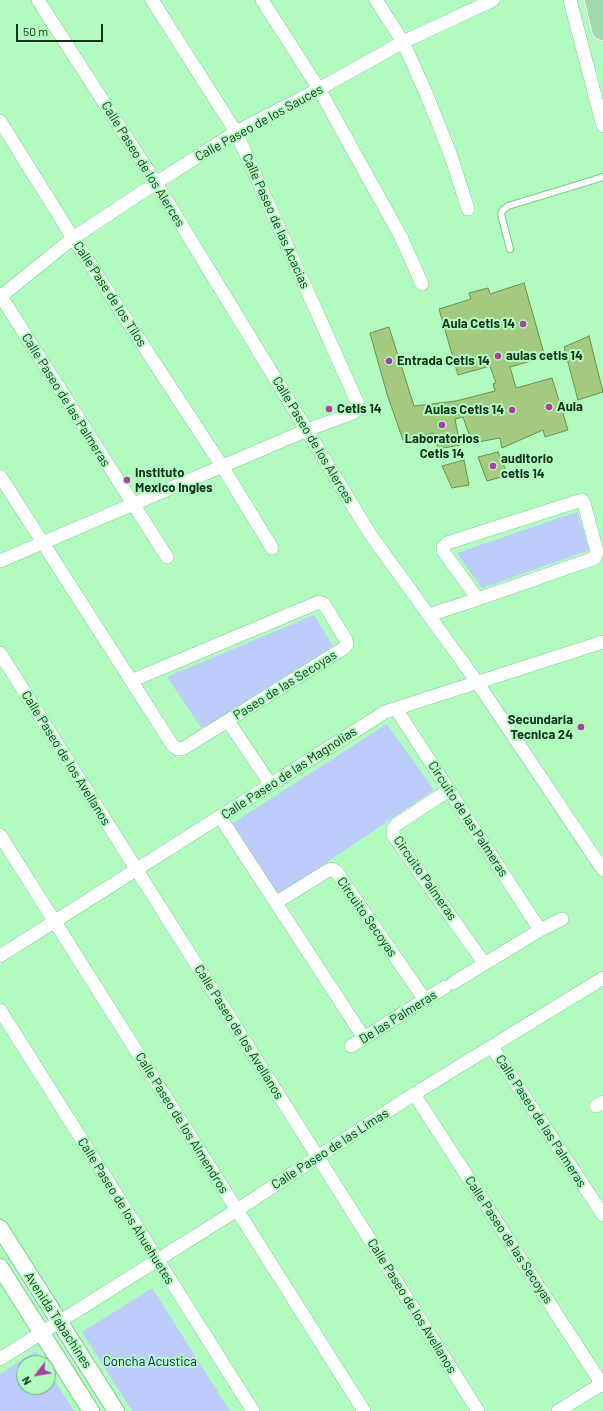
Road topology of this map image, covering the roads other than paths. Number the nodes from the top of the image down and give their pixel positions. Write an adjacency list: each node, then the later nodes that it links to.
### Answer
1 (38, 0): 15 (street, Calle Paseo de los Alerces)
2 (152, 0): 13 (street, Calle Paseo de las Acacias)
3 (262, 0): 10 (street)
4 (376, 0): 9 (street)
5 (493, 0): 9 (street, Calle Paseo de los Sauces)
6 (570, 0): 12 (street)
7 (596, 0): 8 (highway)
8 (603, 29)
9 (403, 42): 10 (street, Calle Paseo de los Sauces); 16 (street)
10 (319, 89): 13 (street, Calle Paseo de los Sauces); 19 (street)
11 (0, 121): 17 (street, Calle Pase de los Tilos)
12 (603, 126)
13 (236, 132): 15 (street, Calle Paseo de los Sauces); 21 (street, Calle Paseo de las Acacias)
14 (603, 177): 18 (lane)
15 (156, 183): 17 (street, Calle Paseo de los Sauces); 21 (street, Calle Paseo de los Alerces)
16 (468, 209)
17 (73, 238): 20 (street, Calle Paseo de los Sauces); 22 (street, Calle Pase de los Tilos)
18 (510, 249)
19 (422, 284)
20 (0, 296): 24 (street, Calle Paseo de las Palmeras)
21 (306, 430): 22 (street); 30 (street, Calle Paseo de los Alerces)
22 (222, 466): 24 (street); 26 (street, Calle Pase de los Tilos)
23 (0, 476): 25 (street)
24 (133, 504): 25 (street); 27 (street, Calle Paseo de las Palmeras)
25 (42, 543): 28 (street); 33 (street, Paseo de las Secoyas)
26 (272, 548)
27 (167, 557)
28 (0, 562)
29 (478, 599): 29 (street); 30 (street)
30 (429, 615): 34 (street, Calle Paseo de los Alerces)
31 (603, 642): 34 (street, Calle Paseo de las Magnolias)
32 (0, 653): 41 (street, Calle Paseo de los Avellanos)
33 (133, 680): 36 (street, Paseo de las Secoyas); 36 (street, Paseo de las Secoyas)
34 (477, 682): 35 (street, Calle Paseo de las Magnolias); 42 (street, Calle Paseo de los Alerces)
35 (396, 709): 37 (street, Calle Paseo de las Magnolias); 38 (street, Circuito de las Palmeras)
36 (228, 721): 37 (street)
37 (270, 785): 39 (street, Calle Paseo de las Magnolias)
38 (449, 790): 46 (street, Circuito de las Palmeras); 48 (street, Circuito Palmeras)
39 (220, 817): 41 (street, Calle Paseo de las Magnolias); 43 (street)
40 (0, 835): 45 (street, Calle Paseo de los Almendros)
41 (137, 870): 45 (street, Calle Paseo de las Magnolias); 56 (street, Calle Paseo de los Avellanos)
42 (603, 870)
43 (277, 902): 50 (street, Circuito Secoyas); 52 (street)
44 (562, 919): 46 (street, De las Palmeras)
45 (55, 921): 47 (street, Calle Paseo de las Magnolias); 57 (street, Calle Paseo de los Almendros)
46 (540, 930): 48 (street, De las Palmeras)
47 (0, 956)
48 (484, 963): 50 (street, De las Palmeras)
49 (603, 978): 54 (street, Calle Paseo de las Limas)
50 (425, 1000): 52 (street, De las Palmeras)
51 (0, 1010): 60 (street, Calle Paseo de los Ahuehuetes)
52 (364, 1038): 53 (street, De las Palmeras)
53 (351, 1046)
54 (492, 1047): 55 (street, Calle Paseo de las Limas); 58 (street, Calle Paseo de las Palmeras)
55 (414, 1094): 56 (street, Calle Paseo de las Limas); 65 (street, Calle Paseo de las Secoyas)
56 (317, 1156): 57 (street, Calle Paseo de las Limas); 70 (street, Calle Paseo de los Avellanos)
57 (237, 1210): 60 (street, Calle Paseo de las Limas); 69 (street, Calle Paseo de los Almendros)
58 (603, 1216)
59 (0, 1228): 62 (street, Avenida Tabachines)
60 (158, 1260): 62 (street, Calle Paseo de las Limas); 68 (street, Calle Paseo de los Ahuehuetes)
61 (0, 1267): 63 (street, Avenida Tabachines)
62 (59, 1322): 63 (street, Calle Paseo de las Limas); 67 (street, Avenida Tabachines)
63 (41, 1333): 64 (street, Calle Paseo de las Limas); 66 (street, Avenida Tabachines)
64 (0, 1359)
65 (602, 1384): 71 (street)
66 (91, 1411)
67 (116, 1411)
68 (253, 1411)
69 (364, 1411)
70 (478, 1411)
71 (558, 1411)

